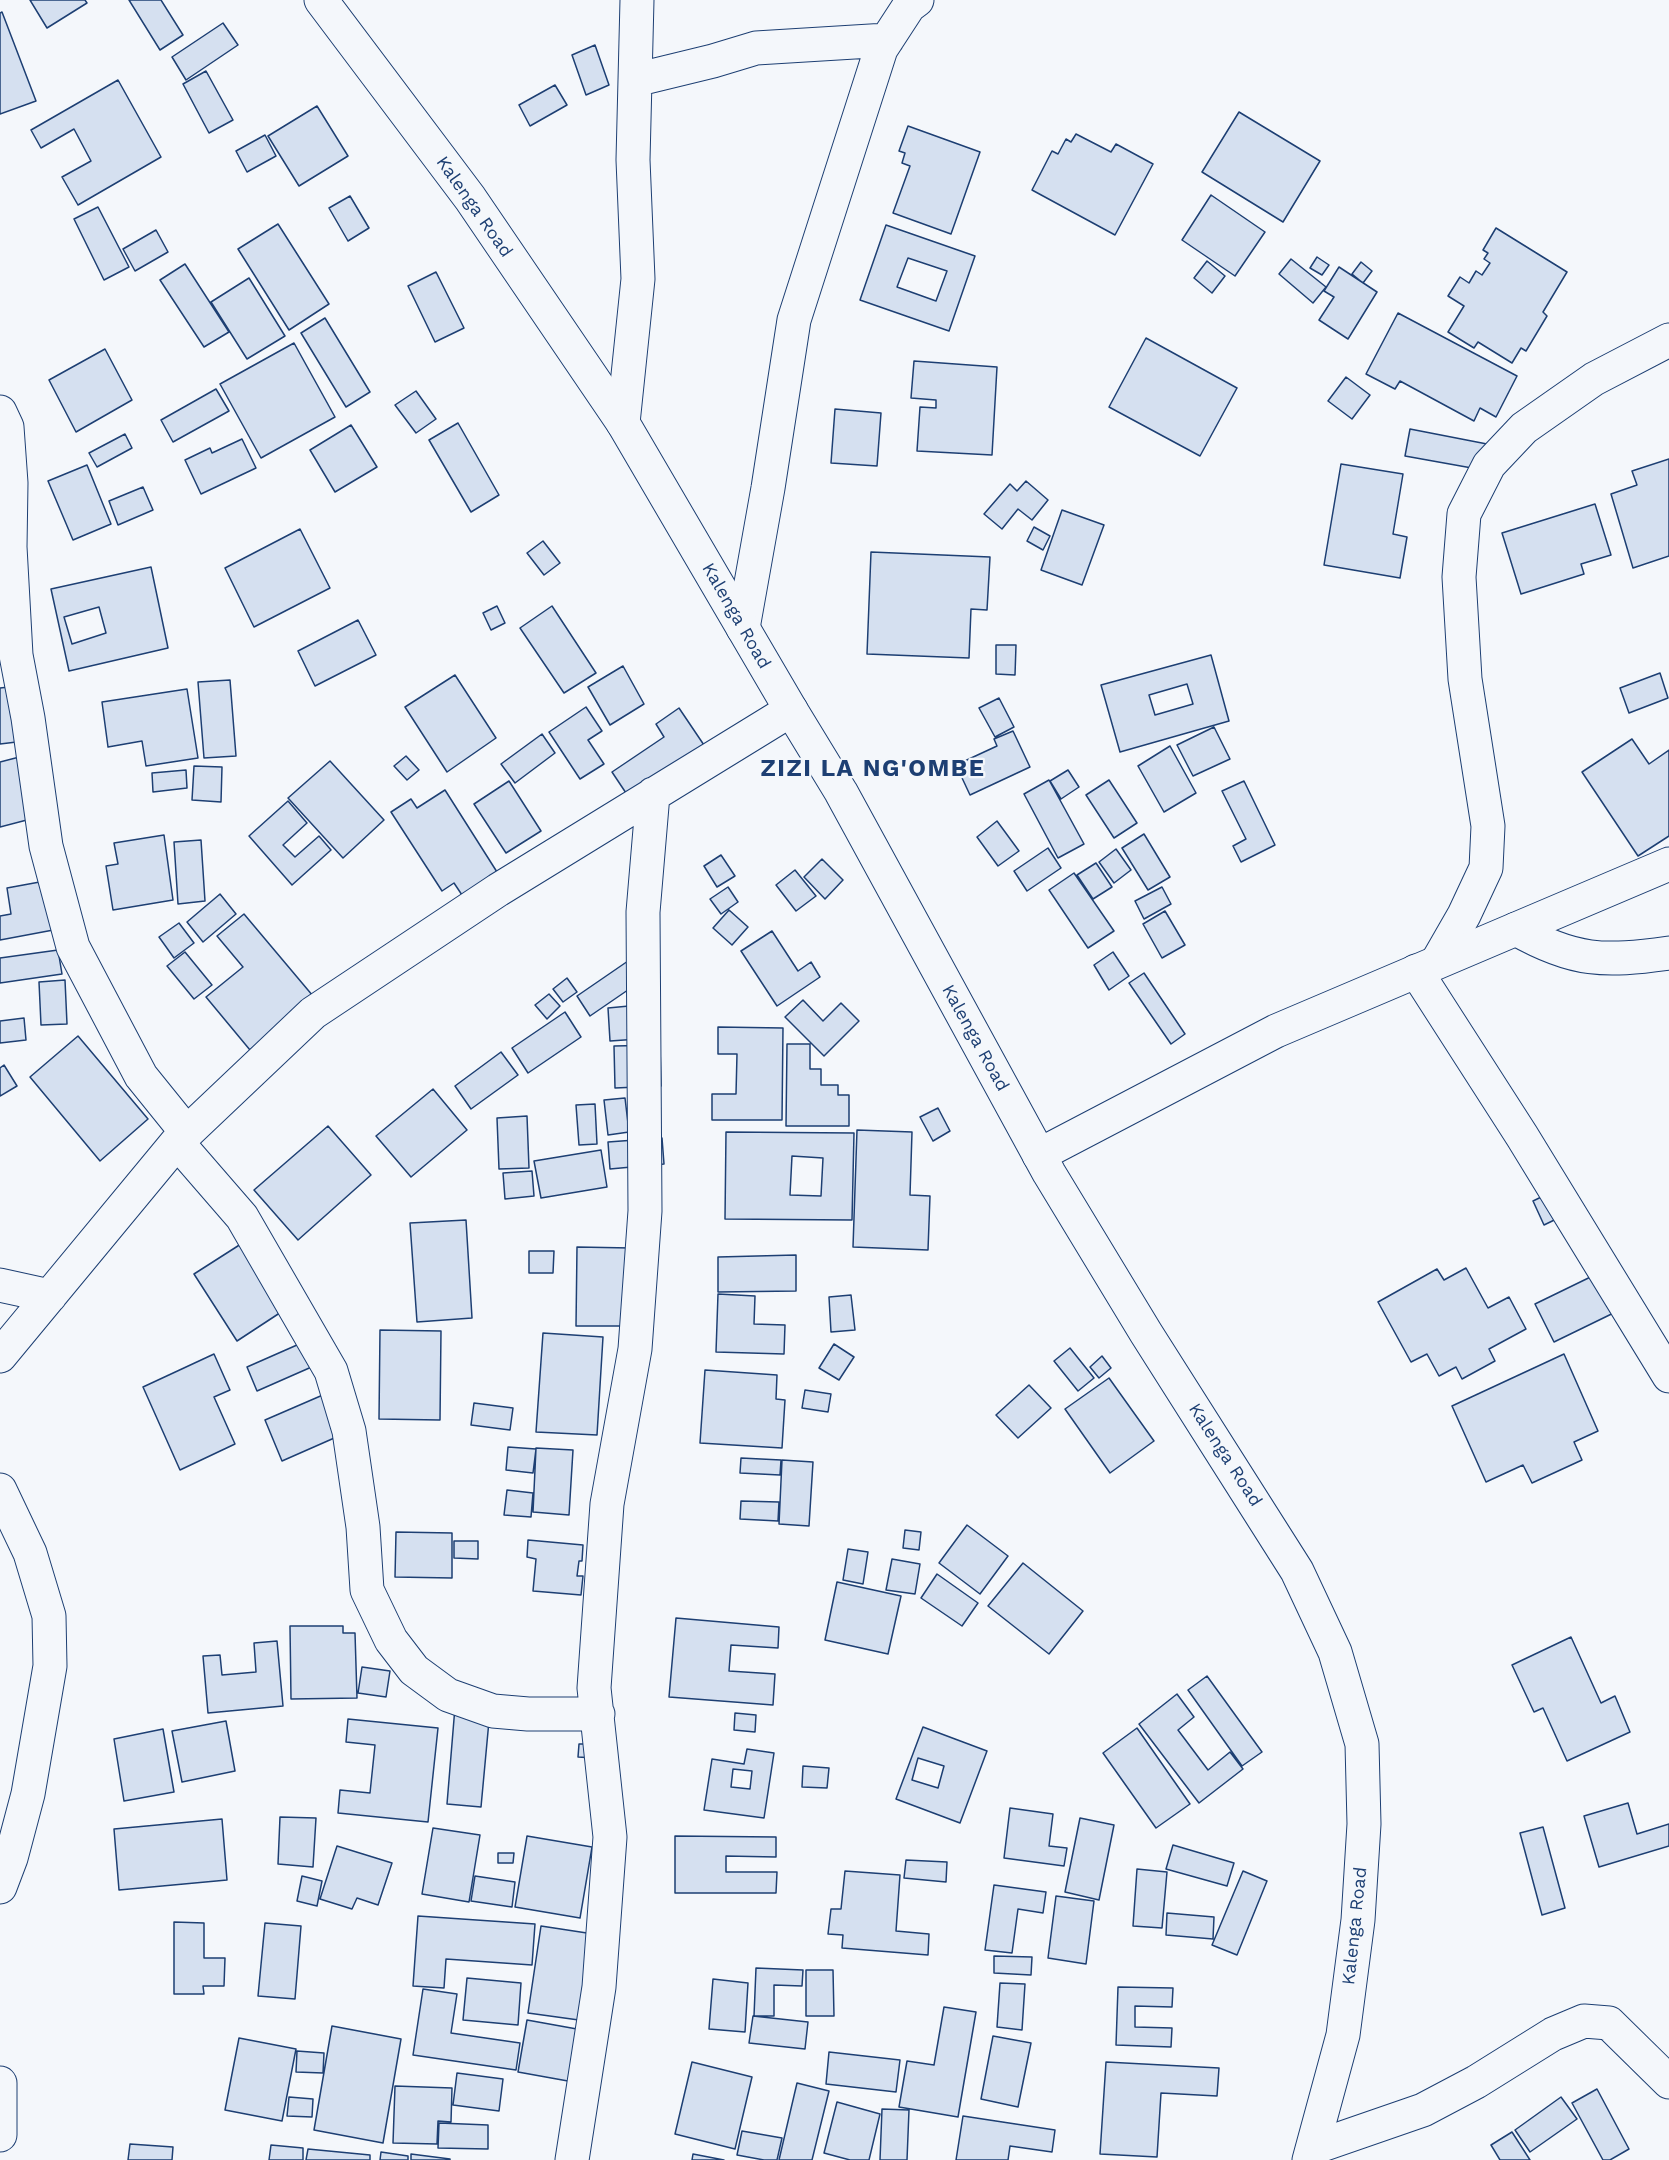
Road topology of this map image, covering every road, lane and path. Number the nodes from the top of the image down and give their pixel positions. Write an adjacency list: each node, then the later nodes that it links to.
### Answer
1 (321, 0): 8 (street, Kalenga Road)
2 (637, 0): 5 (street)
3 (917, 0): 4 (street)
4 (887, 40): 5 (street); 9 (street)
5 (635, 80): 8 (street)
6 (1669, 340): 15 (street)
7 (0, 412): 16 (street)
8 (623, 423): 9 (street, Kalenga Road)
9 (743, 628): 10 (street, Kalenga Road)
10 (791, 710): 11 (street); 17 (street, Kalenga Road)
11 (654, 794): 16 (street); 23 (street)
12 (1669, 864): 13 (street)
13 (1516, 929): 14 (street); 15 (street)
14 (1669, 953)
15 (1426, 967): 17 (street); 21 (street)
16 (182, 1138): 19 (street); 23 (street)
17 (1039, 1155): 28 (street, Kalenga Road)
18 (0, 1285): 19 (street)
19 (50, 1296): 20 (street)
20 (0, 1356)
21 (1669, 1376)
22 (0, 1490): 24 (street)
23 (597, 1714): 29 (street)
24 (0, 1887)
25 (1669, 2082): 28 (street)
26 (0, 2084): 27 (street)
27 (0, 2135)
28 (1311, 2154)
29 (572, 2160)

